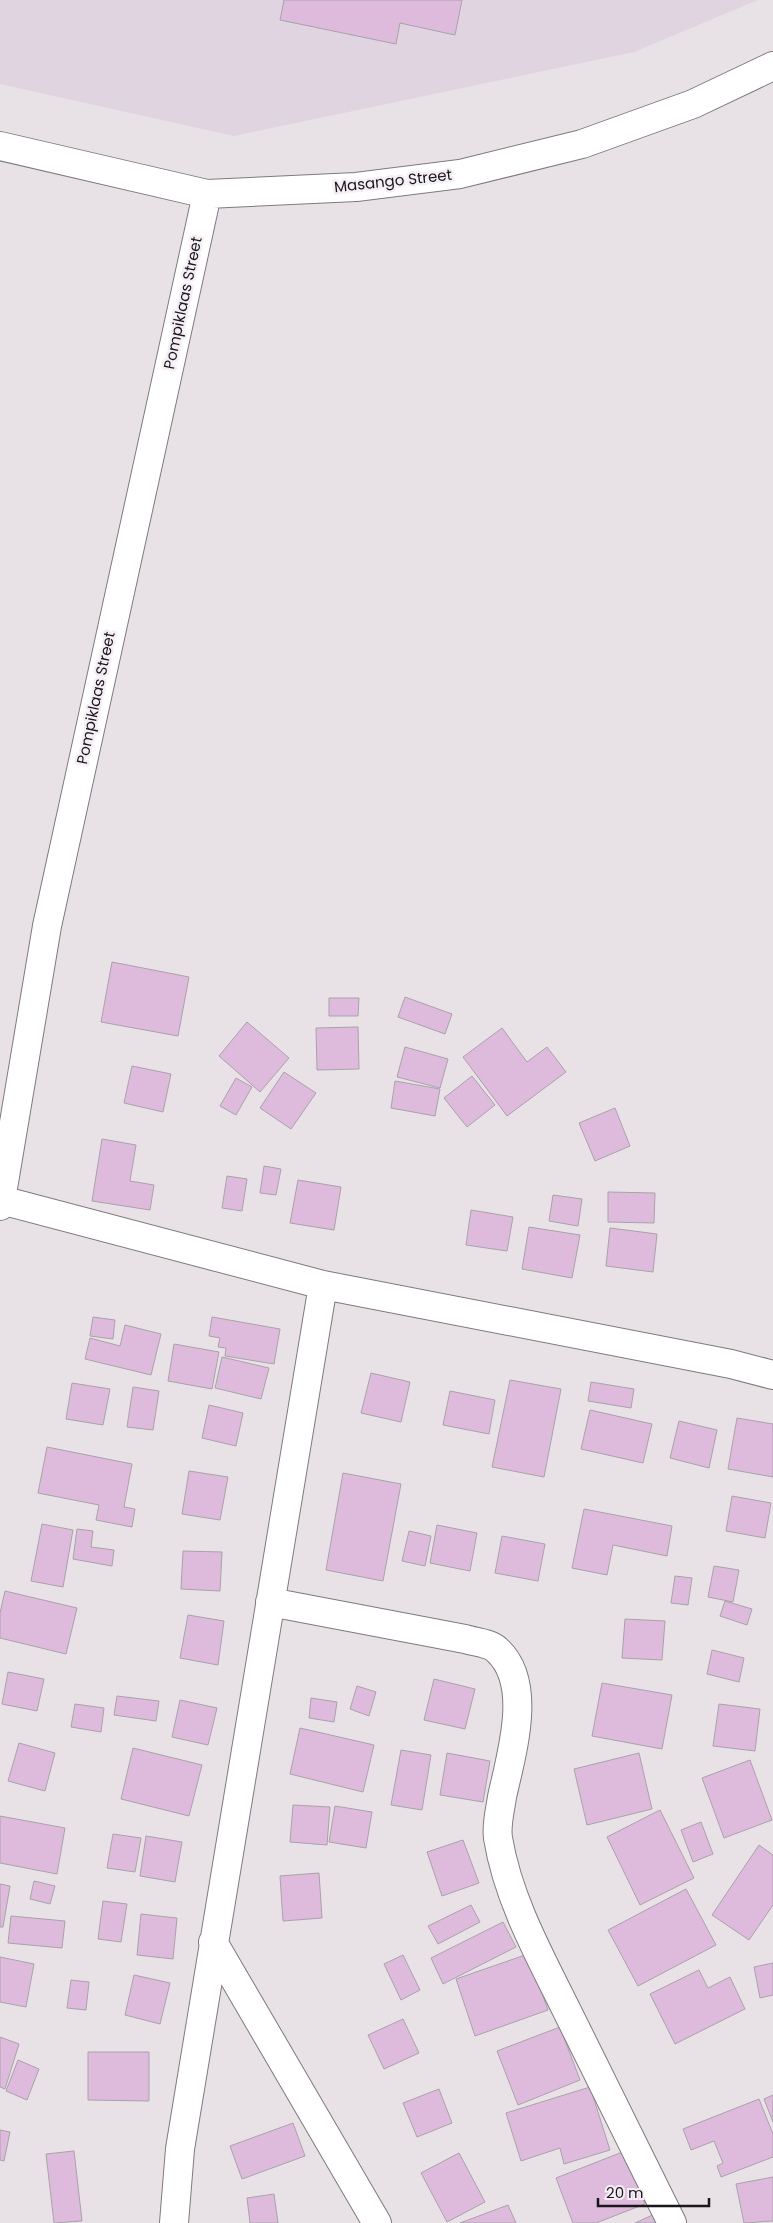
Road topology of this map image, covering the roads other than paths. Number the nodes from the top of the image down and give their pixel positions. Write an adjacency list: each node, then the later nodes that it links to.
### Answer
1 (773, 66): 3 (street, Masango Street)
2 (0, 146): 3 (street, Masango Street)
3 (207, 194): 4 (street, Pompiklaas Street)
4 (0, 1203): 5 (street)
5 (323, 1285): 6 (street); 7 (street)
6 (773, 1375)
7 (270, 1602): 8 (street); 11 (street)
8 (213, 1942): 9 (street); 10 (street)
9 (174, 2223)
10 (377, 2223)
11 (672, 2223)

